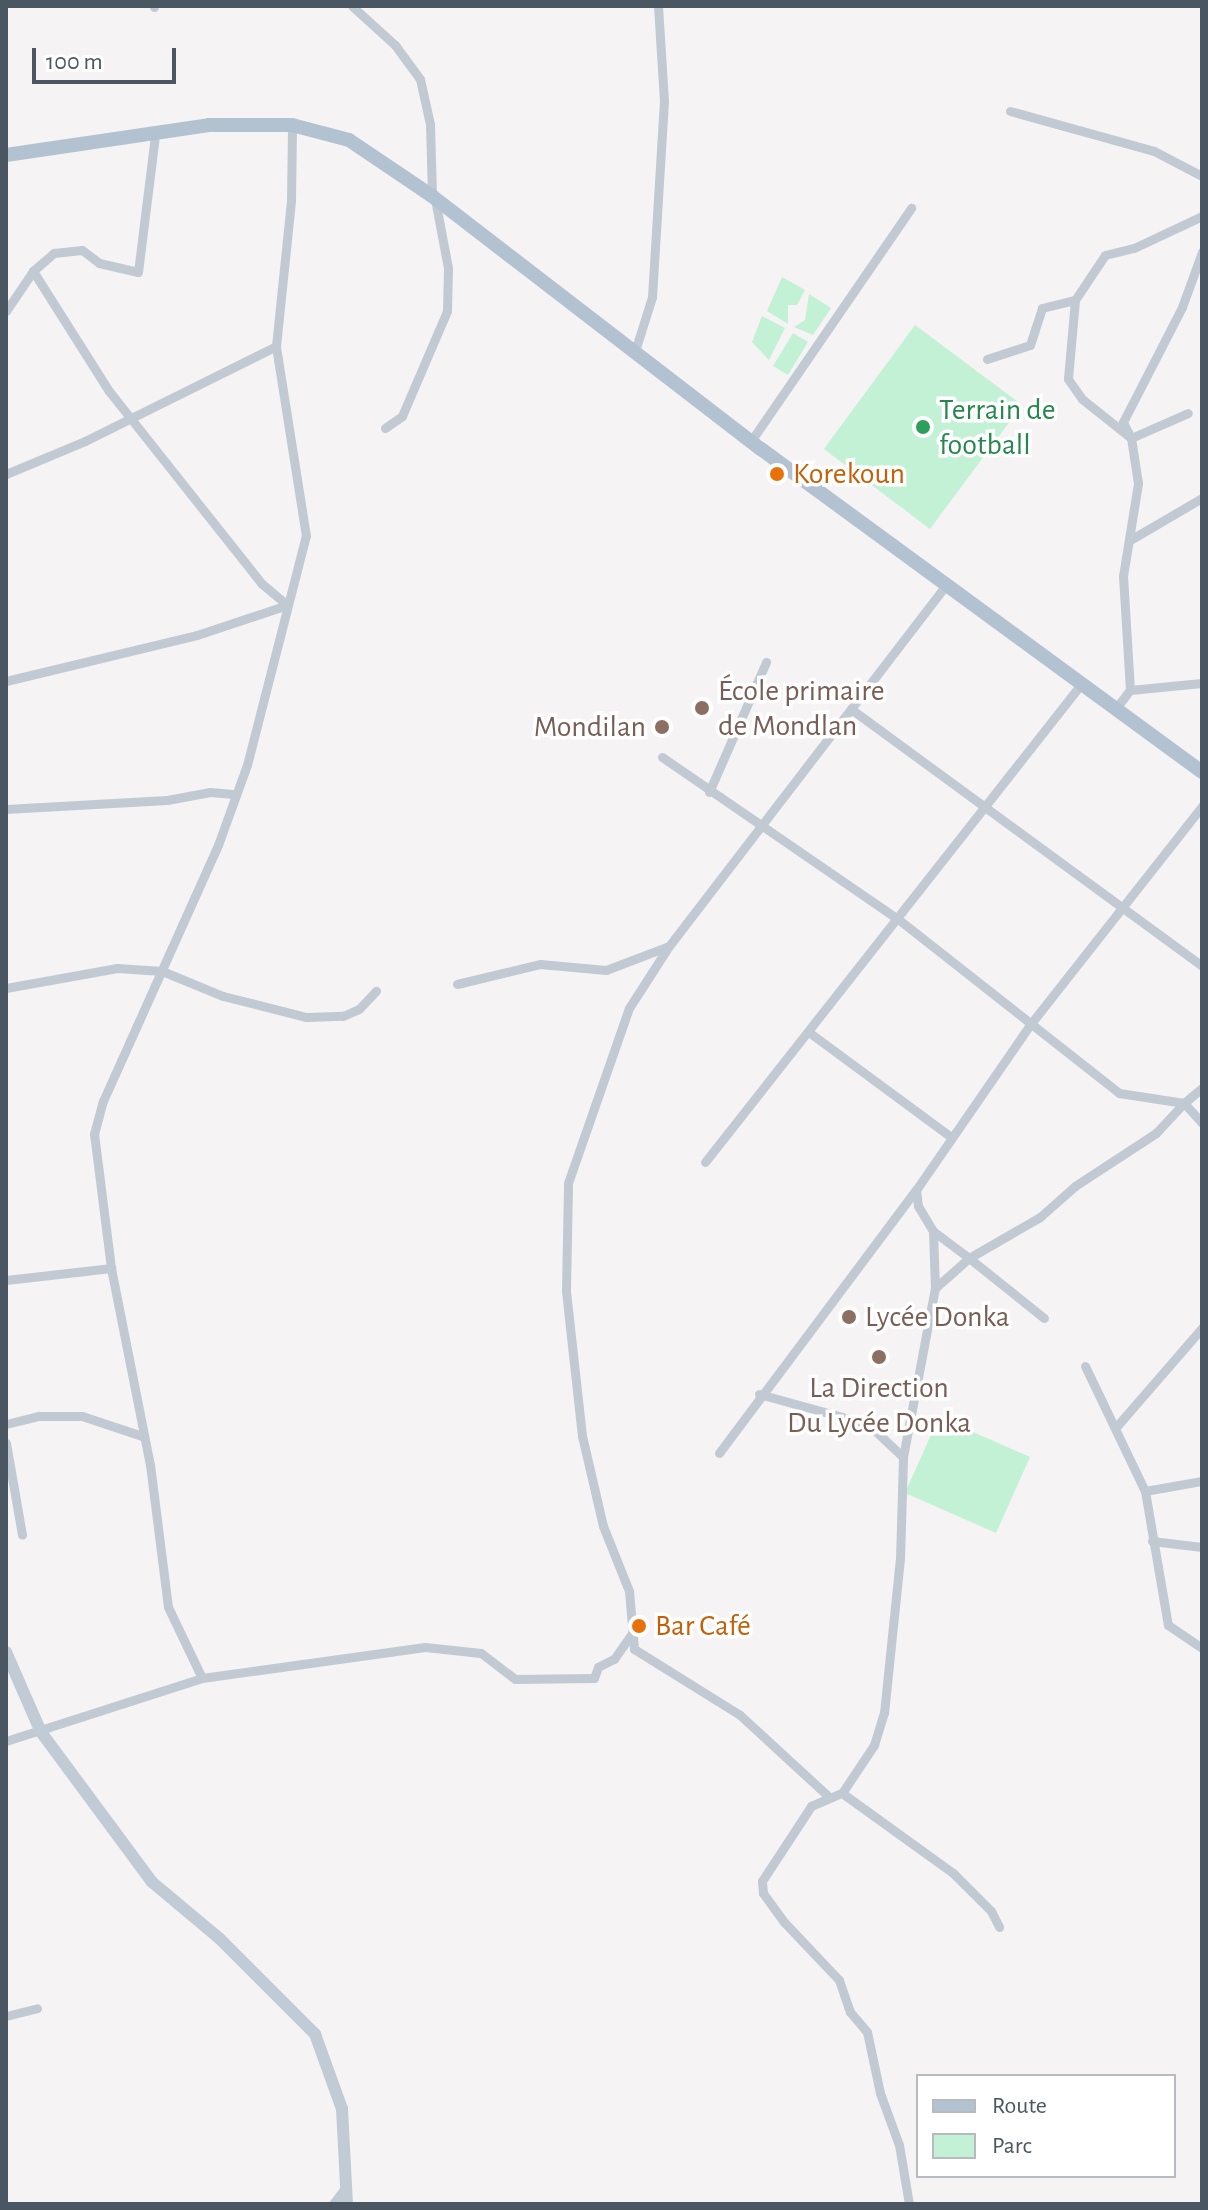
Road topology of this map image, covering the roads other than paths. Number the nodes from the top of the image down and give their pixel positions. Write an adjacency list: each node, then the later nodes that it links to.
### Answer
1 (352, 6): 8 (street)
2 (658, 6): 16 (street)
3 (1010, 111): 7 (street)
4 (292, 125): 5 (main road); 8 (main road); 15 (street)
5 (155, 136): 6 (main road); 12 (street)
6 (6, 155)
7 (1202, 176)
8 (434, 198): 16 (main road); 20 (street)
9 (911, 208): 22 (street)
10 (1202, 216): 13 (street)
11 (1202, 252): 21 (street)
12 (33, 271): 14 (street); 19 (street)
13 (1075, 300): 17 (street); 21 (street)
14 (6, 311)
15 (276, 346): 19 (street); 27 (street)
16 (635, 351): 22 (main road)
17 (987, 359)
18 (1188, 413): 21 (street)
19 (129, 417): 23 (street); 27 (street)
20 (385, 428)
21 (1131, 438): 25 (street)
22 (751, 441): 26 (main road)
23 (6, 474)
24 (1202, 498): 25 (street)
25 (1130, 540): 32 (street)
26 (946, 585): 30 (main road); 34 (street)
27 (287, 605): 29 (street); 38 (street)
28 (766, 662): 37 (street)
29 (6, 681)
30 (1082, 683): 33 (main road); 41 (street)
31 (1202, 683): 32 (street)
32 (1130, 690): 33 (street)
33 (1117, 707): 36 (main road)
34 (851, 709): 41 (street); 42 (street)
35 (662, 757): 37 (street)
36 (1202, 772)
37 (709, 792): 42 (street)
38 (233, 794): 40 (street); 47 (street)
39 (1202, 806): 43 (street)
40 (6, 809)
41 (987, 810): 43 (street); 44 (street)
42 (763, 824): 44 (street); 45 (street)
43 (1126, 906): 46 (street); 51 (street)
44 (898, 919): 51 (street); 52 (street)
45 (669, 946): 48 (street); 79 (street)
46 (1202, 966)
47 (162, 971): 49 (street); 50 (street); 61 (street)
48 (457, 984)
49 (6, 988)
50 (376, 991)
51 (1029, 1026): 54 (street); 56 (street)
52 (810, 1033): 56 (street); 57 (street)
53 (1202, 1088): 54 (street)
54 (1184, 1103): 55 (street); 60 (street)
55 (1202, 1123)
56 (951, 1137): 58 (street)
57 (705, 1162)
58 (916, 1190): 59 (street); 67 (street)
59 (933, 1231): 60 (street); 63 (street)
60 (969, 1258): 63 (street); 64 (street)
61 (111, 1268): 62 (street); 70 (street)
62 (6, 1280)
63 (935, 1288): 73 (street)
64 (1044, 1318)
65 (1202, 1328): 69 (street)
66 (1085, 1366): 69 (street)
67 (759, 1394): 72 (street); 73 (street)
68 (6, 1424): 70 (street)
69 (1117, 1426): 75 (street)
70 (142, 1436): 82 (street)
71 (6, 1443): 76 (street)
72 (719, 1453)
73 (903, 1457): 85 (street)
74 (1202, 1481): 75 (street)
75 (1145, 1491): 77 (street)
76 (22, 1535)
77 (1152, 1541): 78 (street); 80 (street)
78 (1202, 1547)
79 (633, 1632): 82 (street); 86 (street)
80 (1202, 1648)
81 (6, 1652): 83 (main road)
82 (202, 1678): 83 (street)
83 (41, 1732): 84 (street); 90 (main road)
84 (6, 1741)
85 (842, 1793): 86 (street); 87 (street)
86 (828, 1796): 93 (street)
87 (999, 1927)
88 (37, 2008): 89 (street)
89 (6, 2016)
90 (345, 2188): 91 (street); 92 (main road)
91 (333, 2204)
92 (347, 2204)
93 (909, 2204)

